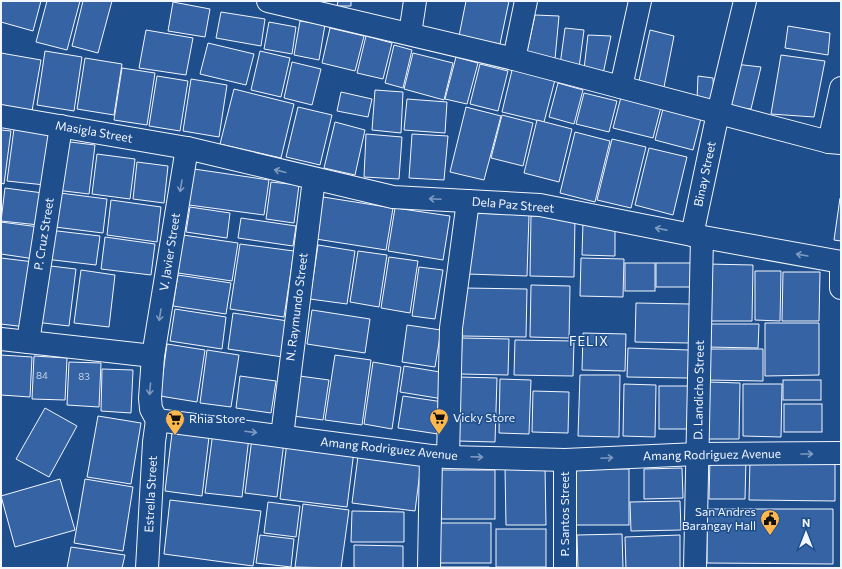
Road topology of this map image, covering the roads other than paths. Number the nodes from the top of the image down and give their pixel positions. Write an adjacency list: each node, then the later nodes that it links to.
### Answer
1 (268, 1): 6 (street)
2 (415, 1): 7 (street)
3 (526, 1): 8 (street)
4 (640, 1): 9 (street)
5 (745, 1): 11 (street, Binay Street)
6 (310, 6): 7 (street)
7 (410, 34): 8 (street)
8 (514, 59): 9 (street)
9 (621, 87): 11 (street)
10 (841, 88): 14 (street)
11 (718, 113): 14 (street); 18 (street, Binay Street)
12 (1, 116): 13 (street, Masigla Street)
13 (61, 126): 15 (street, Masigla Street); 22 (street, P. Cruz Street)
14 (835, 142)
15 (187, 148): 16 (street, Dela Paz Street, one-way to 15); 23 (street, V. Javier Street, one-way to 23)
16 (314, 179): 17 (street, Dela Paz Street, one-way to 16); 25 (street, N. Raymundo Street)
17 (468, 201): 18 (street, Dela Paz Street, one-way to 17); 28 (street)
18 (697, 236): 19 (street, Dela Paz Street, one-way to 18); 26 (street, D. Landicho Street)
19 (841, 262): 20 (street)
20 (841, 288)
21 (1, 339): 22 (street)
22 (28, 342): 23 (street)
23 (153, 356): 24 (street, one-way to 24)
24 (157, 420): 25 (street, Amang Rodriguez Avenue, one-way to 25); 30 (street, Estrella Street)
25 (282, 436): 28 (street, Amang Rodriguez Avenue)
26 (697, 454): 27 (street, Amang Rodriguez Avenue, one-way to 27); 29 (street, Amang Rodriguez Avenue, one-way to 26); 33 (street, D. Landicho Street)
27 (841, 454)
28 (440, 456): 29 (street, Amang Rodriguez Avenue, one-way to 29); 31 (street)
29 (566, 460): 32 (street, P. Santos Street)
30 (148, 568)
31 (429, 568)
32 (565, 568)
33 (695, 568)

